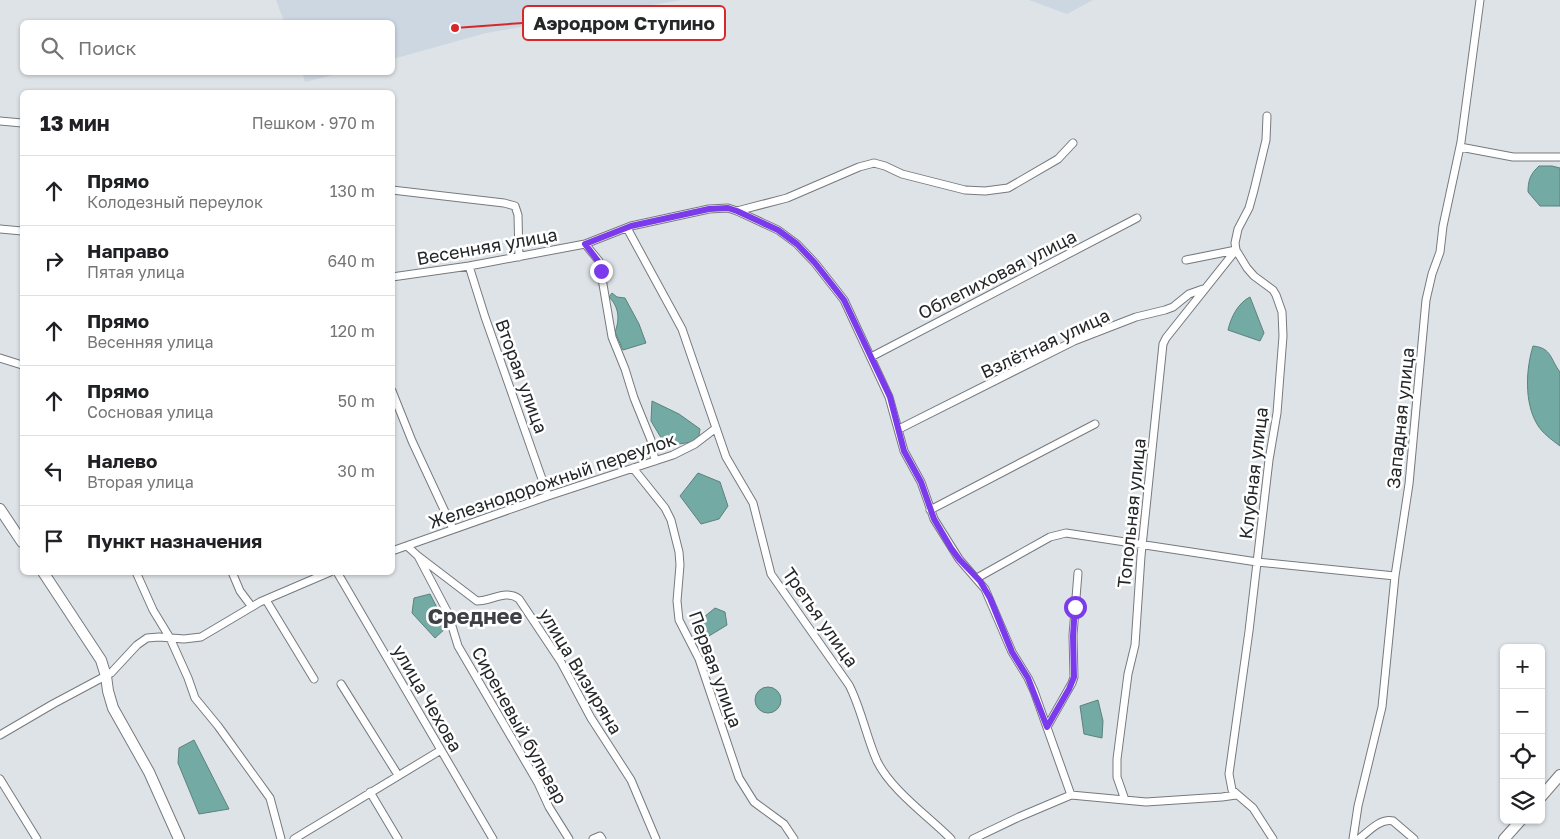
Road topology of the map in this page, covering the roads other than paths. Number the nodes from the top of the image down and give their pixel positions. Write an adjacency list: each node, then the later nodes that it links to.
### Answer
1 (1480, 0): 6 (street, Западная улица)
2 (1267, 116): 15 (street)
3 (0, 121): 4 (street)
4 (20, 123)
5 (1073, 143): 9 (street)
6 (1460, 147): 7 (street); 46 (street, Западная улица)
7 (1560, 157)
8 (395, 190): 16 (street)
9 (737, 211): 11 (street); 21 (street)
10 (1137, 218): 21 (street, Облепиховая улица)
11 (627, 228): 14 (street, Весенняя улица); 26 (street, Третья улица)
12 (0, 229): 13 (street)
13 (20, 231)
14 (585, 244): 16 (street, Весенняя улица); 28 (street)
15 (1236, 250): 17 (street); 20 (street, Топольная улица); 39 (street, Клубная улица)
16 (520, 258): 18 (street, Весенняя улица)
17 (1186, 260)
18 (469, 266): 19 (street, Весенняя улица); 30 (street, Вторая улица)
19 (395, 277)
20 (1205, 288): 27 (street, Взлётная улица); 35 (street, Топольная улица)
21 (871, 357): 27 (street)
22 (0, 358): 23 (street)
23 (20, 364)
24 (395, 398): 33 (street)
25 (1094, 424): 32 (street)
26 (716, 428): 28 (street, Железнодорожный переулок); 75 (street, Третья улица)
27 (899, 429): 32 (street)
28 (655, 462): 29 (street, Железнодорожный переулок)
29 (633, 468): 30 (street, Железнодорожный переулок); 74 (street, Первая улица)
30 (548, 496): 33 (street, Железнодорожный переулок)
31 (0, 509): 34 (street)
32 (930, 510): 47 (street)
33 (454, 529): 36 (street, Железнодорожный переулок)
34 (20, 539)
35 (1142, 545): 39 (street); 47 (street); 64 (street, Топольная улица)
36 (407, 546): 37 (street, Железнодорожный переулок); 38 (street, Сиреневый бульвар)
37 (395, 550)
38 (418, 556): 72 (street, Сиреневый бульвар); 73 (street, улица Визиряна)
39 (1257, 562): 46 (street); 63 (street, Клубная улица)
40 (1078, 574): 54 (street)
41 (45, 575): 51 (street)
42 (137, 575): 50 (street)
43 (233, 575): 49 (street)
44 (339, 575): 56 (street, улица Чехова)
45 (311, 576): 48 (street)
46 (1395, 576): 78 (street, Западная улица)
47 (977, 578): 54 (street)
48 (266, 600): 49 (street); 52 (street)
49 (252, 607): 50 (street)
50 (170, 638): 51 (street); 68 (street)
51 (106, 676): 55 (street); 67 (street)
52 (314, 679)
53 (341, 684): 57 (street)
54 (1047, 727): 62 (street)
55 (0, 735)
56 (441, 750): 57 (street); 71 (street, улица Чехова)
57 (398, 775): 60 (street)
58 (1560, 775): 61 (street)
59 (0, 779): 66 (street)
60 (370, 792): 69 (street); 70 (street)
61 (1545, 792)
62 (1071, 795): 64 (street); 76 (street)
63 (1236, 795): 64 (street); 77 (street)
64 (1125, 800)
65 (1517, 824): 81 (street)
66 (37, 839)
67 (179, 839)
68 (281, 839)
69 (294, 839)
70 (398, 839)
71 (493, 839)
72 (569, 839)
73 (656, 839)
74 (794, 839)
75 (951, 839)
76 (974, 839)
77 (1273, 839)
78 (1353, 839)
79 (1359, 839): 80 (street)
80 (1414, 839)
81 (1504, 839)

